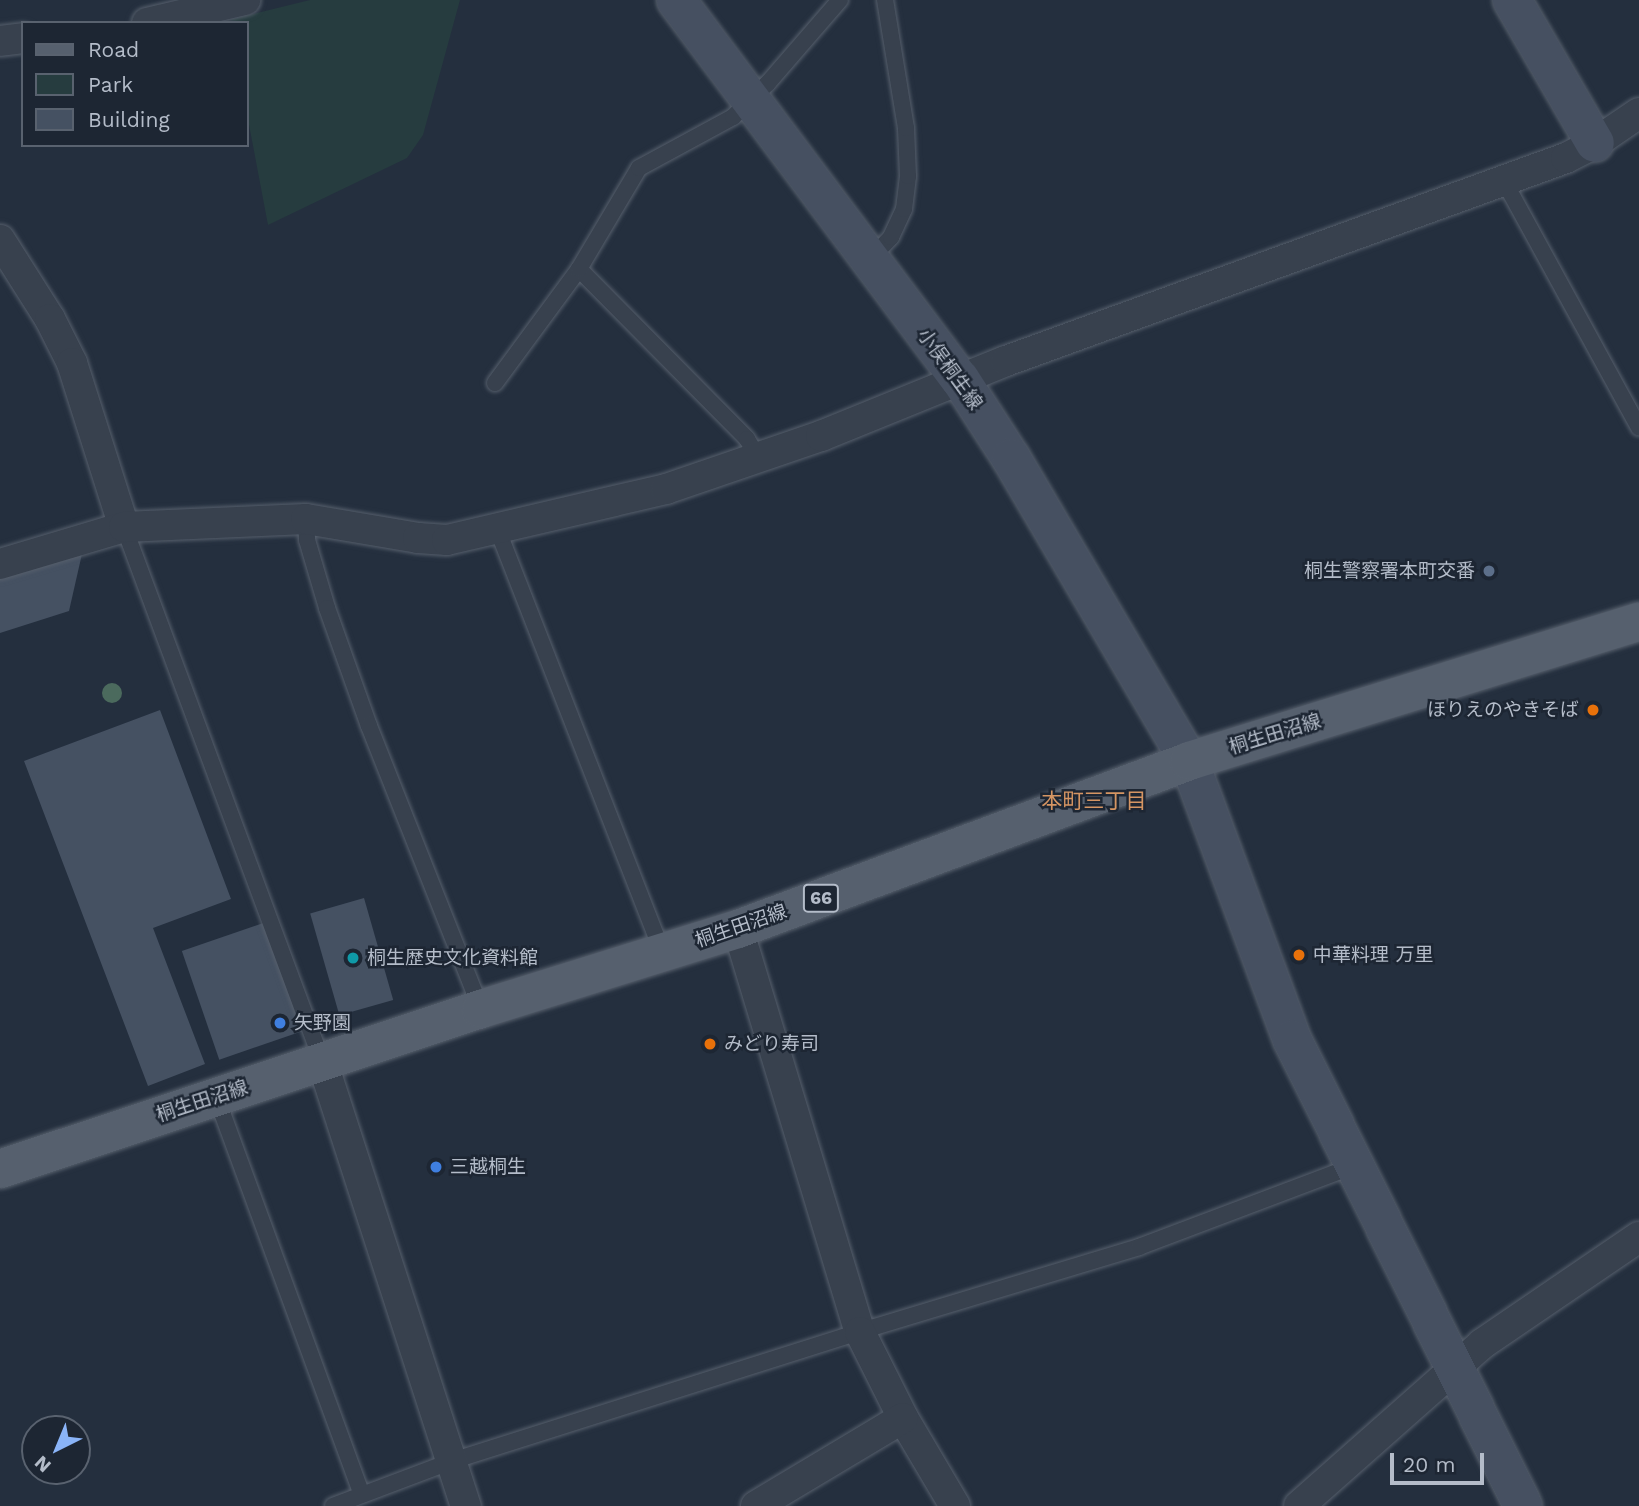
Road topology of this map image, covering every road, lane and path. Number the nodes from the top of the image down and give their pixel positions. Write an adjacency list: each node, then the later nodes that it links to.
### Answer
1 (245, 0): 6 (street)
2 (677, 0): 9 (street, 小俣桐生線)
3 (840, 0): 9 (lane)
4 (885, 0): 14 (lane)
5 (1512, 0): 11 (street)
6 (156, 21)
7 (21, 38): 8 (street)
8 (0, 41)
9 (750, 100): 14 (street, 小俣桐生線); 15 (lane)
10 (1639, 113): 11 (street)
11 (1595, 143): 12 (street)
12 (1504, 181): 16 (street); 18 (lane)
13 (0, 240): 21 (street)
14 (869, 260): 16 (street, 小俣桐生線)
15 (579, 270): 17 (lane); 19 (lane)
16 (960, 379): 19 (street); 25 (street, 小俣桐生線)
17 (495, 383)
18 (1639, 428)
19 (758, 457): 22 (street)
20 (306, 519): 21 (street); 22 (street); 28 (lane)
21 (124, 527): 23 (street); 29 (lane)
22 (497, 528): 27 (lane)
23 (0, 564)
24 (1639, 622): 25 (main road, 桐生田沼線 / 66)
25 (1189, 761): 26 (main road, 桐生田沼線 / 66); 31 (street, 小俣桐生線)
26 (738, 929): 27 (main road, 桐生田沼線 / 66); 34 (street)
27 (662, 952): 28 (main road, 桐生田沼線 / 66)
28 (481, 1009): 29 (main road, 桐生田沼線 / 66)
29 (322, 1061): 30 (main road, 桐生田沼線 / 66); 37 (street)
30 (216, 1096): 32 (main road, 桐生田沼線 / 66); 38 (lane)
31 (1353, 1166): 34 (lane); 35 (street, 小俣桐生線)
32 (0, 1169)
33 (1639, 1237): 35 (street)
34 (860, 1332): 36 (street); 37 (lane)
35 (1455, 1367): 43 (street); 44 (street, 小俣桐生線)
36 (903, 1418): 41 (street); 42 (street)
37 (452, 1461): 38 (lane); 40 (street)
38 (362, 1494): 39 (lane)
39 (333, 1506)
40 (466, 1506)
41 (756, 1506)
42 (955, 1506)
43 (1299, 1506)
44 (1523, 1506)

